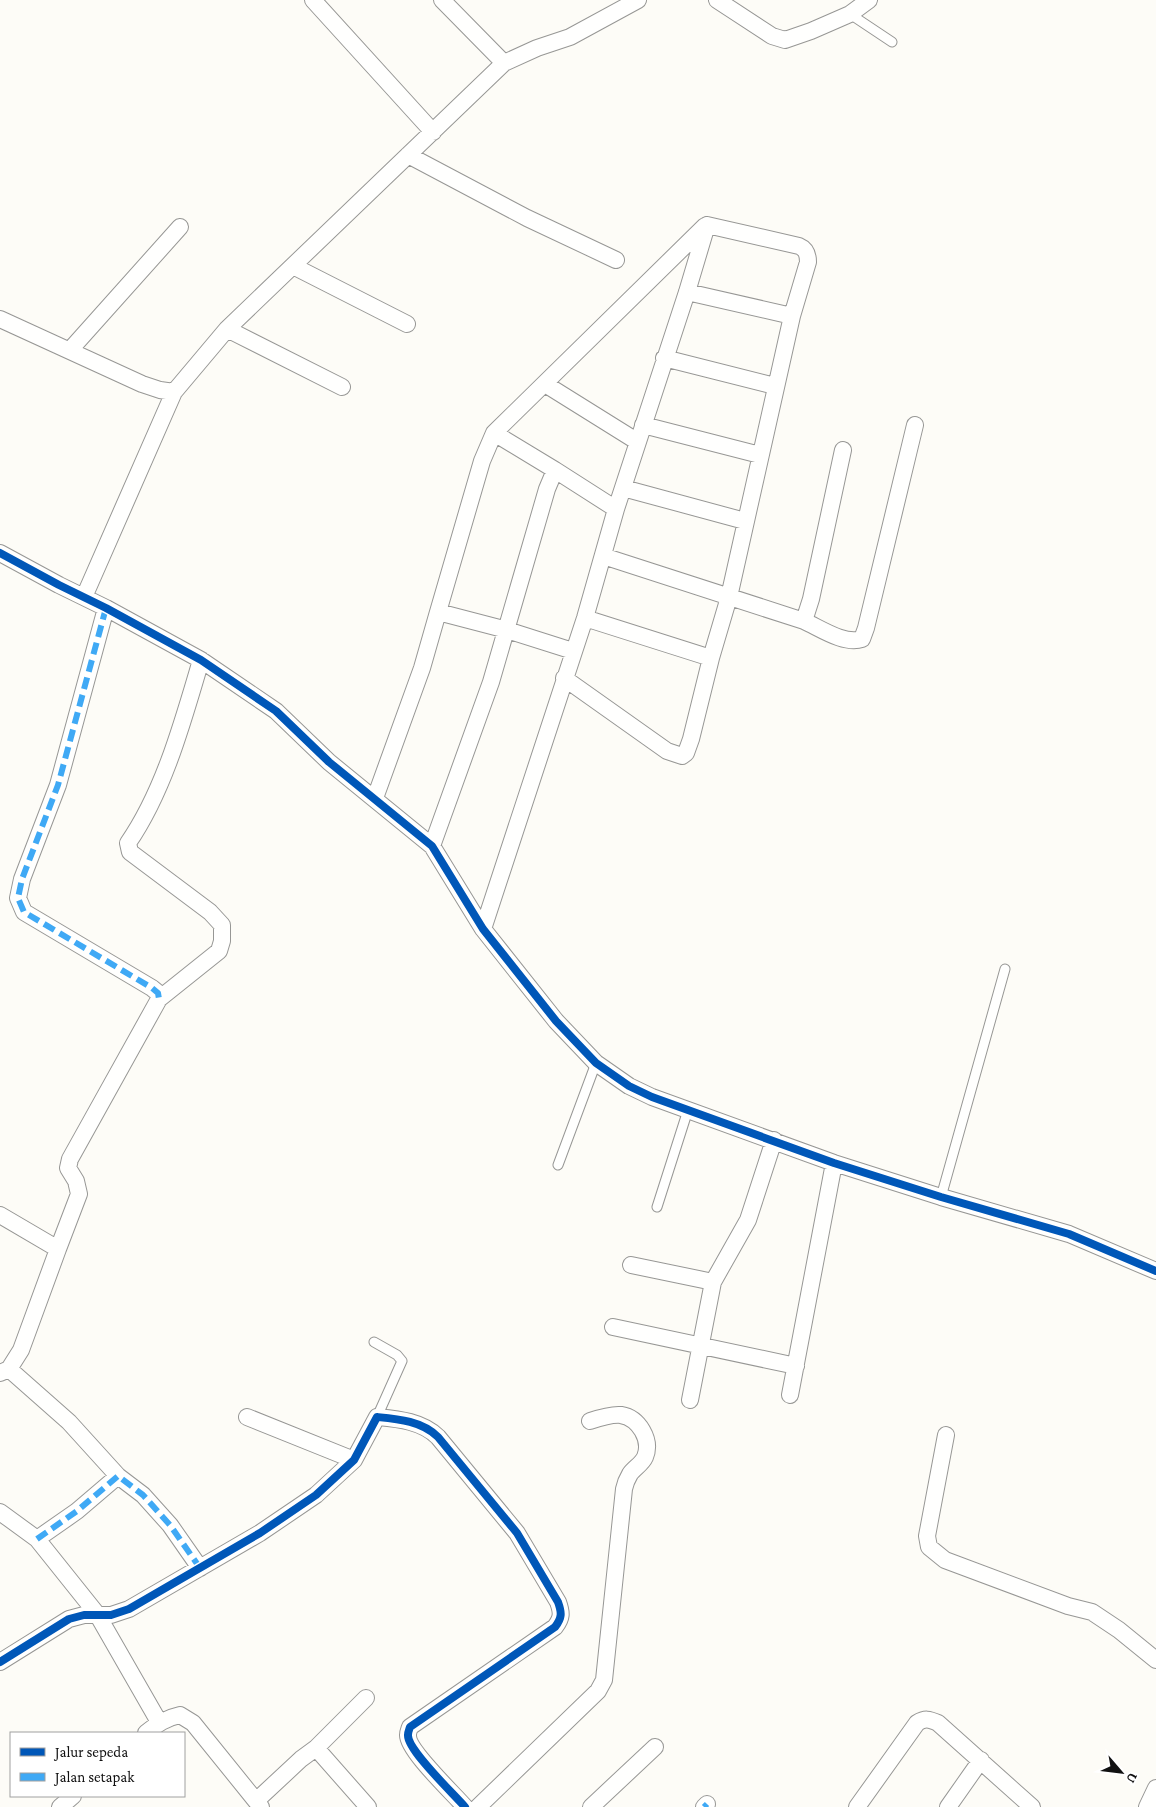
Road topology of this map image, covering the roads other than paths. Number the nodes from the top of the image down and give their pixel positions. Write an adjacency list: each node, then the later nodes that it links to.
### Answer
1 (313, 0): 9 (street)
2 (442, 0): 8 (street)
3 (638, 0): 8 (street)
4 (717, 0): 6 (street)
5 (869, 0): 6 (street)
6 (850, 14): 7 (lane)
7 (892, 42)
8 (504, 63): 9 (street)
9 (433, 132): 10 (street)
10 (408, 155): 13 (street); 14 (street)
11 (707, 224): 15 (street); 16 (street); 22 (street)
12 (180, 227): 20 (street)
13 (616, 260)
14 (293, 266): 18 (street); 19 (street)
15 (686, 292): 16 (street); 21 (street)
16 (792, 316): 23 (street)
17 (0, 319): 20 (street)
18 (407, 324)
19 (227, 329): 24 (street); 25 (street)
20 (70, 350): 25 (street)
21 (664, 358): 23 (street); 26 (street)
22 (545, 384): 28 (street); 29 (street)
23 (775, 386): 31 (street)
24 (342, 387)
25 (174, 392): 39 (street)
26 (643, 425): 29 (street); 31 (street)
27 (915, 425): 43 (street)
28 (494, 433): 32 (street); 41 (street)
29 (638, 442): 33 (street)
30 (844, 450): 43 (street)
31 (760, 455): 35 (street)
32 (555, 470): 34 (street); 44 (street)
33 (623, 488): 34 (street); 35 (street)
34 (616, 509): 37 (street)
35 (745, 522): 38 (street)
36 (0, 553): 39 (street)
37 (603, 556): 38 (street); 42 (street)
38 (729, 597): 43 (street); 46 (street)
39 (84, 598): 40 (street)
40 (106, 608): 47 (street); 53 (street)
41 (438, 612): 44 (street); 49 (street)
42 (584, 618): 45 (street); 46 (street)
43 (804, 621)
44 (507, 630): 45 (street); 50 (street)
45 (573, 651): 48 (street)
46 (711, 658): 48 (street)
47 (201, 660): 49 (street); 53 (street)
48 (564, 678): 51 (street)
49 (375, 798): 50 (street)
50 (432, 846): 51 (street)
51 (483, 929): 54 (street)
52 (1005, 969): 59 (lane)
53 (159, 999): 62 (street)
54 (596, 1063): 55 (street); 58 (lane)
55 (688, 1110): 56 (street); 60 (lane)
56 (774, 1140): 57 (street); 65 (street)
57 (834, 1163): 59 (street); 69 (street)
58 (558, 1165)
59 (941, 1197): 64 (street)
60 (658, 1207)
61 (0, 1215): 62 (street)
62 (58, 1249): 70 (street)
63 (631, 1265): 65 (street)
64 (1156, 1271)
65 (713, 1282): 68 (street)
66 (613, 1327): 68 (street)
67 (374, 1342): 74 (lane)
68 (701, 1346): 69 (street); 72 (street)
69 (796, 1366): 71 (street)
70 (5, 1371): 78 (street)
71 (790, 1394)
72 (690, 1400)
73 (247, 1417): 77 (street)
74 (377, 1417): 77 (street); 96 (street)
75 (590, 1420): 97 (street)
76 (946, 1435): 83 (street)
77 (354, 1460): 81 (street)
78 (118, 1476): 80 (street); 81 (street)
79 (0, 1512): 80 (street)
80 (37, 1539): 82 (street)
81 (200, 1568): 82 (street)
82 (97, 1614): 84 (street); 86 (street)
83 (1156, 1660)
84 (0, 1662)
85 (366, 1698): 88 (street)
86 (159, 1722): 87 (street); 93 (street)
87 (147, 1732)
88 (316, 1748): 93 (street); 95 (street)
89 (656, 1748): 98 (street)
90 (981, 1760): 99 (street); 100 (street); 101 (street)
91 (1156, 1788): 102 (street)
92 (72, 1797): 94 (street)
93 (259, 1804)
94 (60, 1807)
95 (368, 1807)
96 (465, 1807)
97 (478, 1807)
98 (591, 1807)
99 (857, 1807)
100 (948, 1807)
101 (1032, 1807)
102 (1147, 1807)

